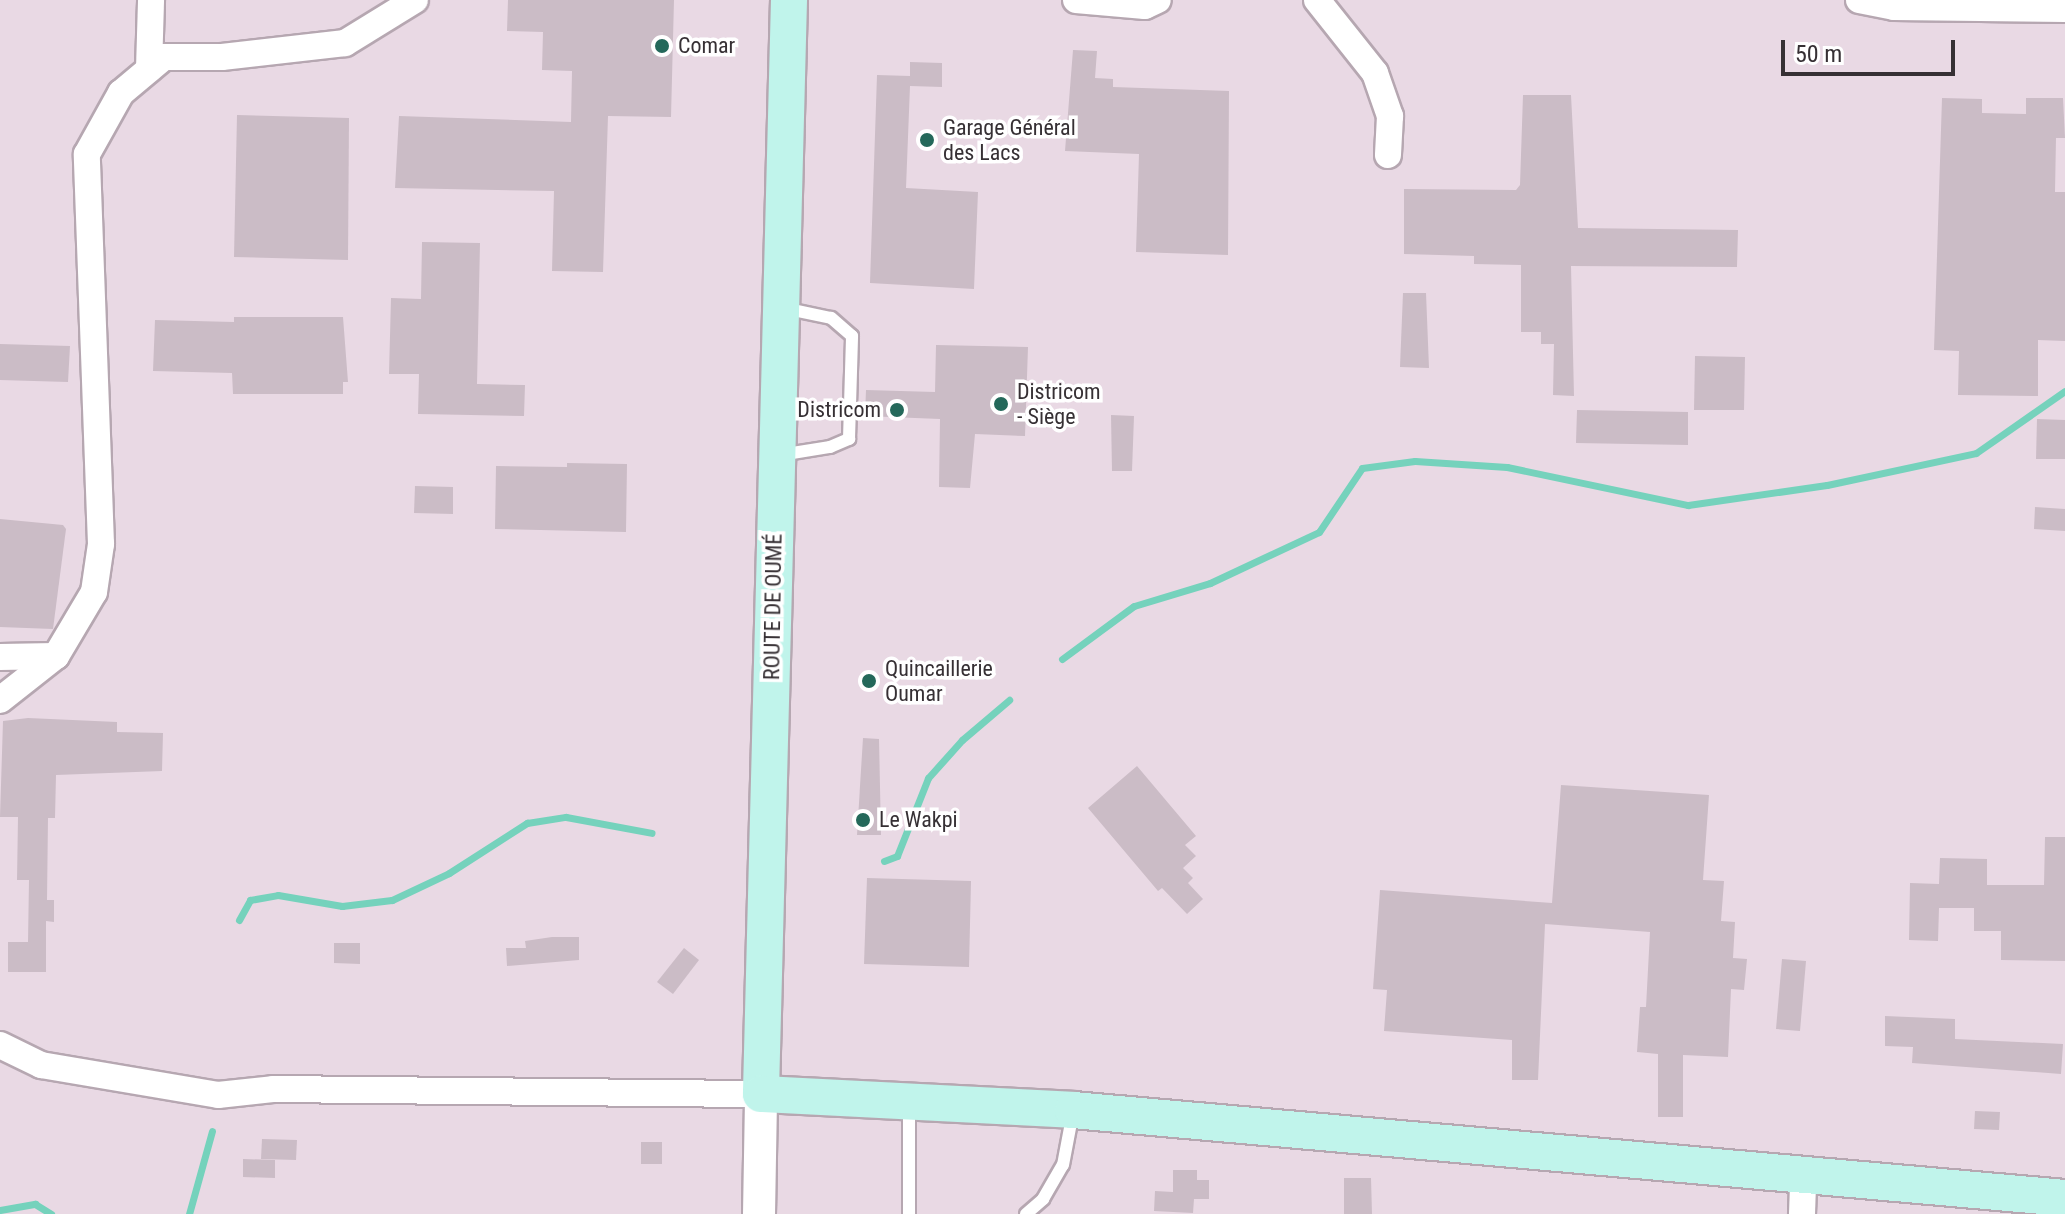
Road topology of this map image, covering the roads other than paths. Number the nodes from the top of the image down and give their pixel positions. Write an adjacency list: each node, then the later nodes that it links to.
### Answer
1 (151, 0): 10 (street)
2 (415, 0): 10 (street)
3 (789, 0): 12 (main road, ROUTE DE OUMÉ)
4 (1076, 0): 5 (street)
5 (1158, 0)
6 (1317, 0): 11 (street)
7 (1859, 0): 8 (street)
8 (1894, 3): 9 (street)
9 (2065, 9)
10 (149, 69): 14 (street)
11 (1388, 155)
12 (780, 307): 13 (main road, ROUTE DE OUMÉ); 13 (lane)
13 (777, 455): 18 (main road, ROUTE DE OUMÉ)
14 (56, 656): 15 (street); 16 (street)
15 (0, 657)
16 (0, 700)
17 (0, 1045): 18 (street)
18 (761, 1094): 19 (main road); 23 (street, ROUTE DE OUMÉ)
19 (909, 1102): 20 (main road); 24 (lane)
20 (1073, 1110): 21 (main road); 25 (lane)
21 (1803, 1177): 22 (main road); 26 (street)
22 (2065, 1198)
23 (759, 1214)
24 (909, 1214)
25 (1026, 1214)
26 (1802, 1214)

